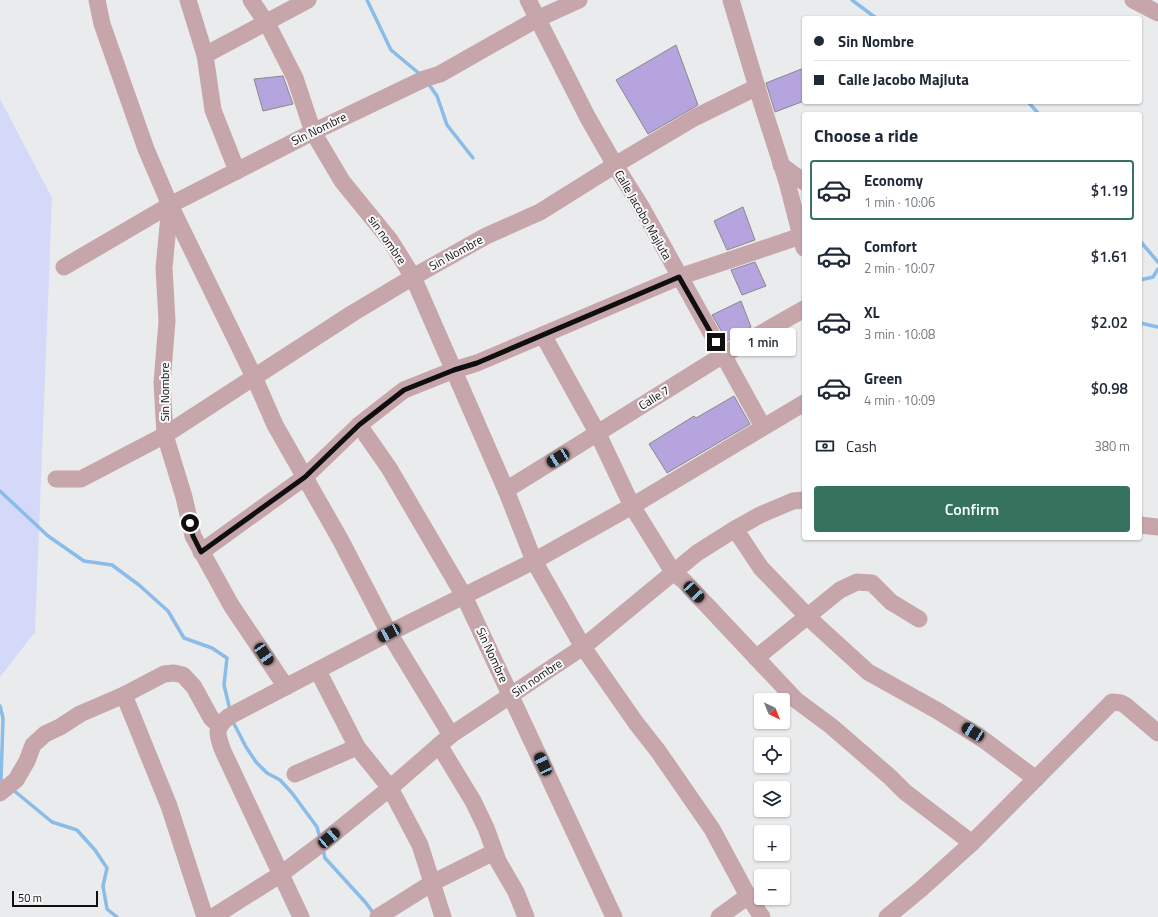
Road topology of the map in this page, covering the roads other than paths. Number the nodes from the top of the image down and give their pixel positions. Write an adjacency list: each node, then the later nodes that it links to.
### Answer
1 (97, 0): 19 (street)
2 (188, 0): 12 (street)
3 (251, 0): 11 (street, sin nombre)
4 (308, 0): 11 (street)
5 (528, 0): 10 (street, Calle Jacobo Majluta)
6 (579, 0): 10 (street, SIn Nombre)
7 (731, 0): 13 (street)
8 (1133, 0): 9 (street)
9 (1158, 13)
10 (537, 19): 14 (street, SIn Nombre); 15 (street, Calle Jacobo Majluta)
11 (266, 23): 12 (street); 14 (street, sin nombre)
12 (204, 55): 17 (street)
13 (757, 87): 15 (street, Sin Nombre); 16 (street)
14 (313, 132): 17 (street, SIn Nombre); 22 (street, sin nombre)
15 (614, 165): 22 (street, Sin Nombre); 23 (street, Calle Jacobo Majluta)
16 (781, 165): 18 (street); 20 (street)
17 (237, 171): 19 (street, SIn Nombre)
18 (802, 181)
19 (170, 205): 21 (street, SIn Nombre); 28 (street); 33 (street, Sin Nombre)
20 (802, 242): 23 (street)
21 (64, 267)
22 (413, 277): 27 (street, sin nombre); 28 (street, Sin Nombre)
23 (679, 277): 25 (street); 26 (street, Calle Jacobo Majluta)
24 (802, 310): 26 (street, Calle 7)
25 (543, 335): 27 (street); 32 (street)
26 (723, 355): 31 (street, Calle Jacobo Majluta); 32 (street, Calle 7)
27 (454, 370): 30 (street); 36 (street, sin nombre)
28 (254, 377): 33 (street, Sin Nombre); 34 (street)
29 (802, 404): 31 (street)
30 (359, 425): 34 (street); 45 (street, Sin Nombre)
31 (763, 427): 38 (street)
32 (598, 434): 36 (street, Calle 7); 38 (street)
33 (165, 435): 35 (street, Sin Nombre); 42 (street, Sin Nombre)
34 (305, 477): 42 (street); 48 (street)
35 (56, 479)
36 (506, 490): 43 (street, sin nombre)
37 (802, 500): 41 (street, Sin nombre)
38 (632, 506): 43 (street); 44 (street)
39 (1142, 525): 40 (street)
40 (1158, 527)
41 (735, 528): 44 (street, Sin nombre); 46 (street)
42 (201, 552): 52 (street, Sin Nombre)
43 (534, 561): 45 (street); 49 (street, sin nombre)
44 (673, 572): 49 (street, Sin nombre); 50 (street)
45 (464, 596): 48 (street); 54 (street, Sin Nombre)
46 (807, 616): 47 (street); 50 (street); 60 (street)
47 (919, 619)
48 (389, 633): 51 (street); 57 (street)
49 (583, 647): 54 (street, Sin nombre); 67 (street, sin nombre)
50 (756, 658): 63 (street)
51 (318, 671): 52 (street); 58 (street)
52 (286, 687): 55 (street)
53 (124, 695): 55 (street); 62 (street); 68 (street)
54 (510, 696): 57 (street, Sin nombre); 74 (street, Sin Nombre)
55 (219, 725): 65 (street)
56 (1158, 733): 60 (street)
57 (445, 740): 61 (street, Sin nombre); 64 (street)
58 (357, 747): 59 (street); 61 (street)
59 (295, 774)
60 (1036, 779): 63 (street)
61 (390, 788): 65 (street, Sin nombre); 66 (street)
62 (0, 793)
63 (972, 843): 77 (street)
64 (494, 852): 66 (street); 73 (street)
65 (281, 874): 69 (street, Sin nombre); 70 (street)
66 (432, 883): 71 (street); 72 (street)
67 (748, 896): 75 (street); 76 (street, sin nombre)
68 (205, 917)
69 (213, 917)
70 (301, 917)
71 (378, 917)
72 (443, 917)
73 (526, 917)
74 (614, 917)
75 (719, 917)
76 (762, 917)
77 (887, 917)

